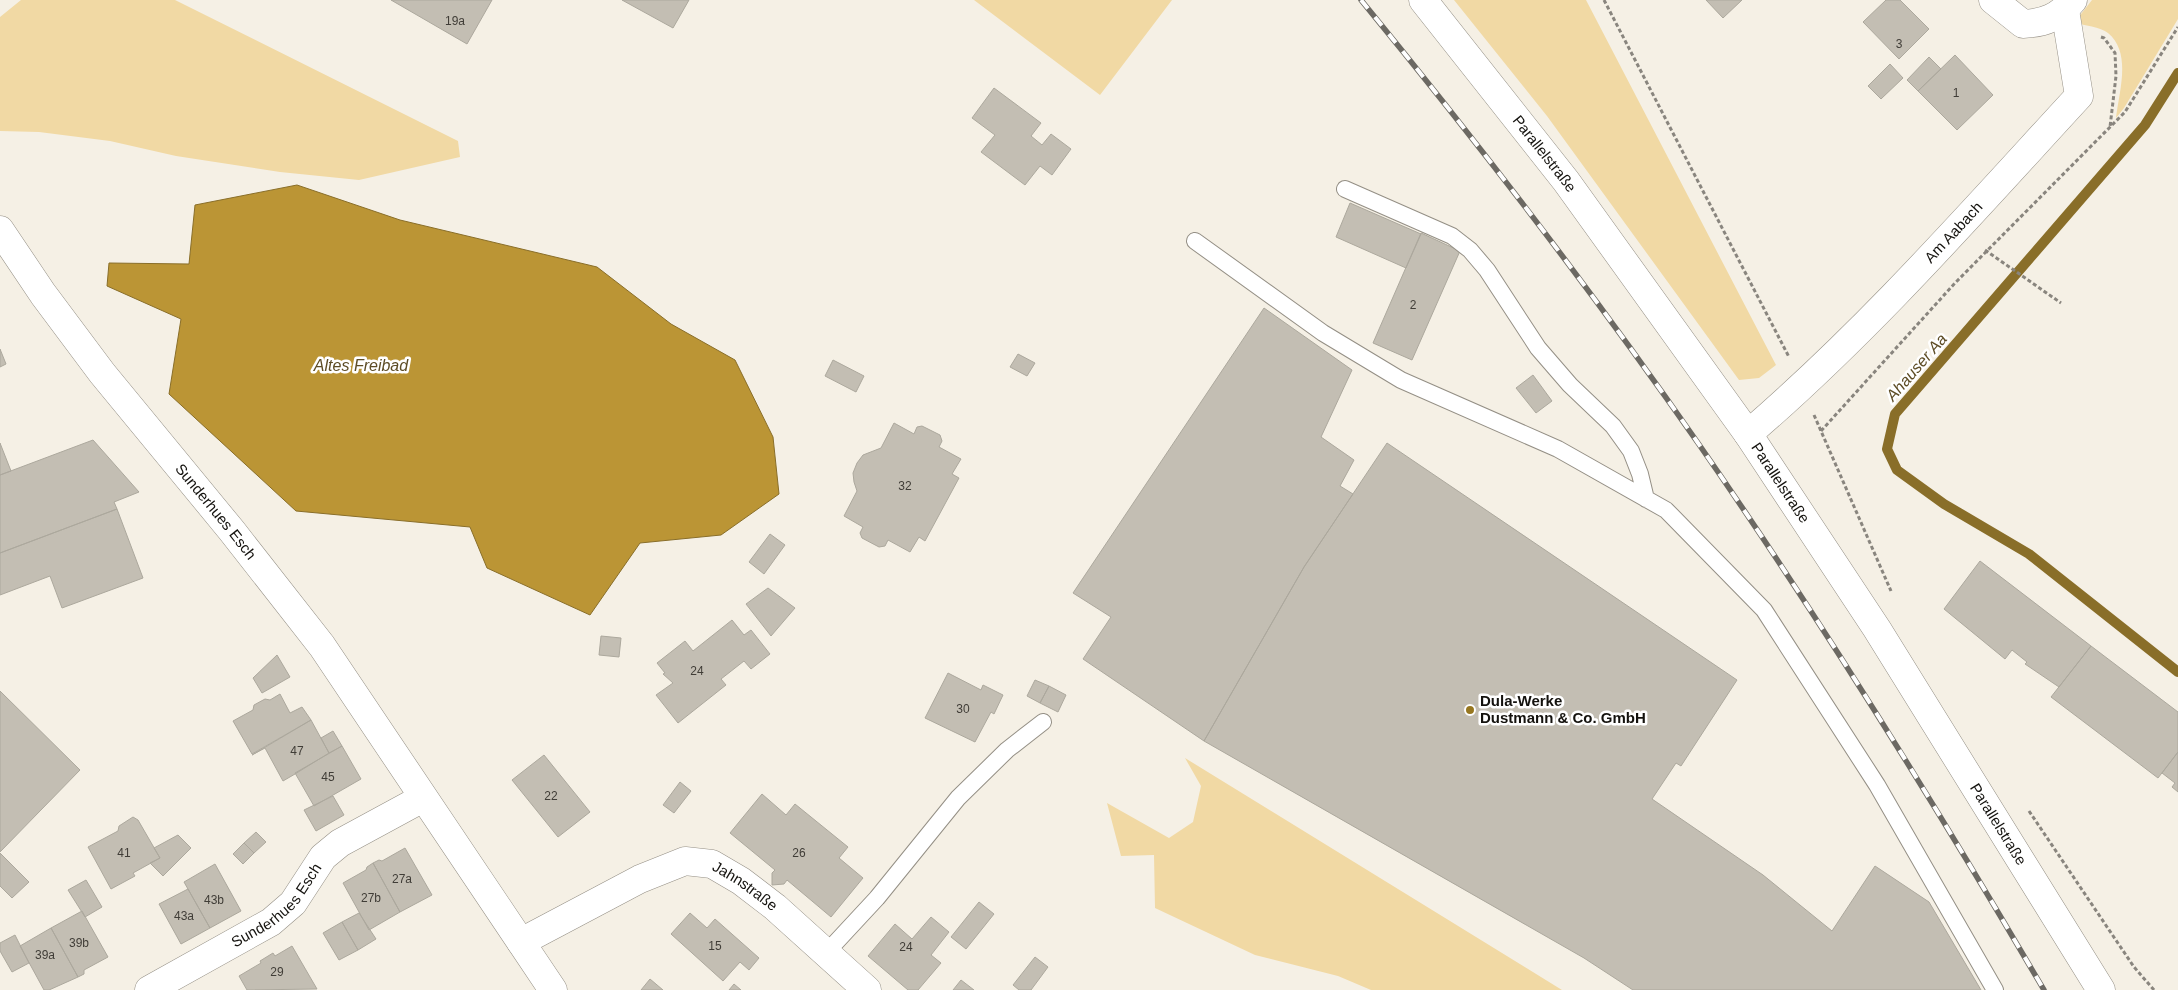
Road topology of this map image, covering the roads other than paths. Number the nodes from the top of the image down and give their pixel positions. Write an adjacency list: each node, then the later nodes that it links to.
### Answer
1 (1423, 0): 7 (street, Parallelstraße)
2 (1993, 0): 3 (street)
3 (2069, 5): 7 (street, Am Aabach)
4 (1345, 190): 8 (lane)
5 (0, 230): 10 (street, Sunderhues Esch)
6 (1195, 241): 8 (lane)
7 (1748, 434): 17 (street, Parallelstraße)
8 (1646, 499): 16 (lane)
9 (1043, 722): 12 (lane)
10 (423, 798): 11 (street, Sunderhues Esch); 13 (street, Sunderhues Esch)
11 (522, 942): 12 (street, Jahnstraße); 14 (street, Sunderhues Esch)
12 (825, 954): 15 (street, Jahnstraße)
13 (149, 990)
14 (552, 990)
15 (867, 990)
16 (1996, 990)
17 (2101, 990)

